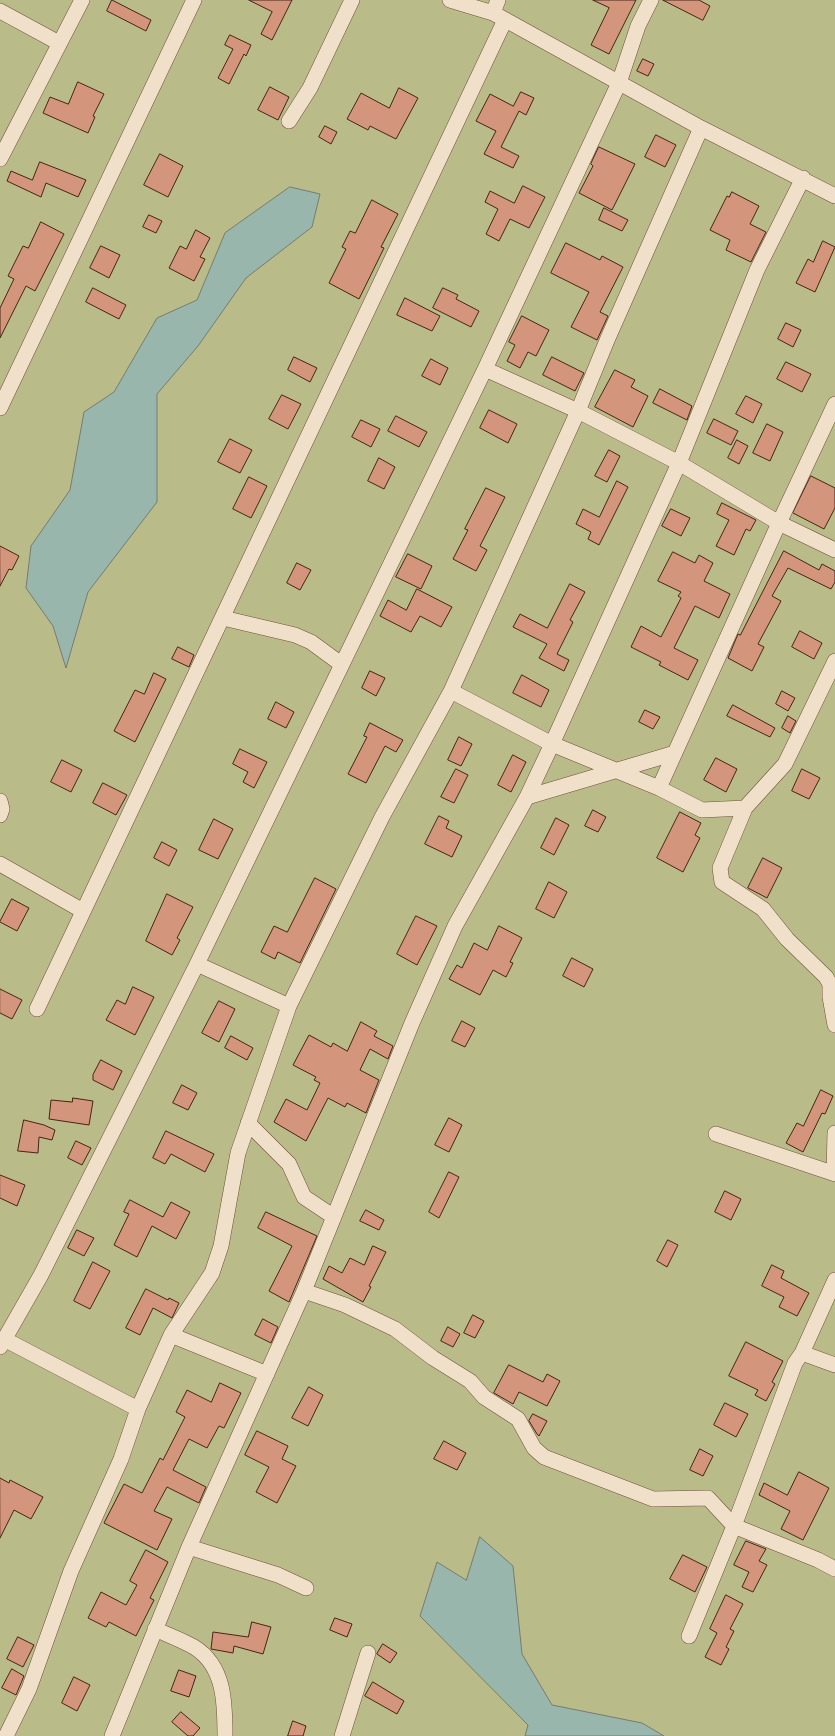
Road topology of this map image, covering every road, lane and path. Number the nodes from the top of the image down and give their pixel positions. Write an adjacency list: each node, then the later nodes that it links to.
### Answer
1 (82, 0): 8 (street)
2 (194, 0): 17 (street)
3 (352, 0): 10 (street)
4 (450, 0): 7 (street)
5 (651, 0): 9 (street)
6 (0, 11): 8 (street)
7 (499, 11): 9 (street); 22 (street)
8 (59, 43): 12 (street)
9 (619, 83): 11 (street); 15 (street)
10 (289, 121)
11 (701, 128): 13 (street); 18 (street)
12 (0, 158)
13 (803, 178): 14 (street); 19 (street)
14 (835, 196)
15 (485, 369): 18 (street); 24 (street)
16 (835, 404): 20 (street)
17 (0, 408)
18 (578, 411): 19 (street); 25 (street)
19 (679, 462): 20 (street); 26 (street)
20 (778, 523): 21 (street); 27 (street)
21 (835, 550)
22 (223, 618): 24 (street); 35 (street)
23 (835, 661): 32 (street)
24 (341, 664): 36 (street)
25 (451, 691): 26 (street); 37 (street)
26 (552, 744): 28 (street); 30 (street)
27 (675, 753): 28 (street); 29 (street)
28 (614, 770): 29 (street); 30 (street)
29 (659, 788): 32 (street)
30 (527, 797): 44 (street)
31 (0, 801): 33 (street)
32 (745, 808): 39 (street)
33 (0, 815)
34 (0, 864): 35 (street)
35 (83, 912): 38 (street)
36 (197, 964): 37 (street); 48 (street)
37 (289, 1006): 40 (street)
38 (37, 1009)
39 (835, 1025)
40 (248, 1122): 44 (street); 47 (street)
41 (835, 1133): 43 (street)
42 (716, 1134): 43 (street)
43 (835, 1174)
44 (334, 1217): 46 (street)
45 (835, 1280): 49 (street)
46 (304, 1291): 51 (street); 53 (street)
47 (170, 1335): 51 (street); 52 (street)
48 (2, 1343): 52 (street)
49 (802, 1353): 50 (street); 53 (street)
50 (835, 1366)
51 (267, 1374): 54 (street)
52 (138, 1410): 60 (street)
53 (734, 1526): 55 (street); 58 (street)
54 (189, 1547): 56 (street); 57 (street)
55 (835, 1569)
56 (306, 1588)
57 (155, 1629): 61 (street); 62 (street)
58 (689, 1636)
59 (368, 1653): 63 (street)
60 (6, 1736)
61 (112, 1736)
62 (224, 1736)
63 (342, 1736)

